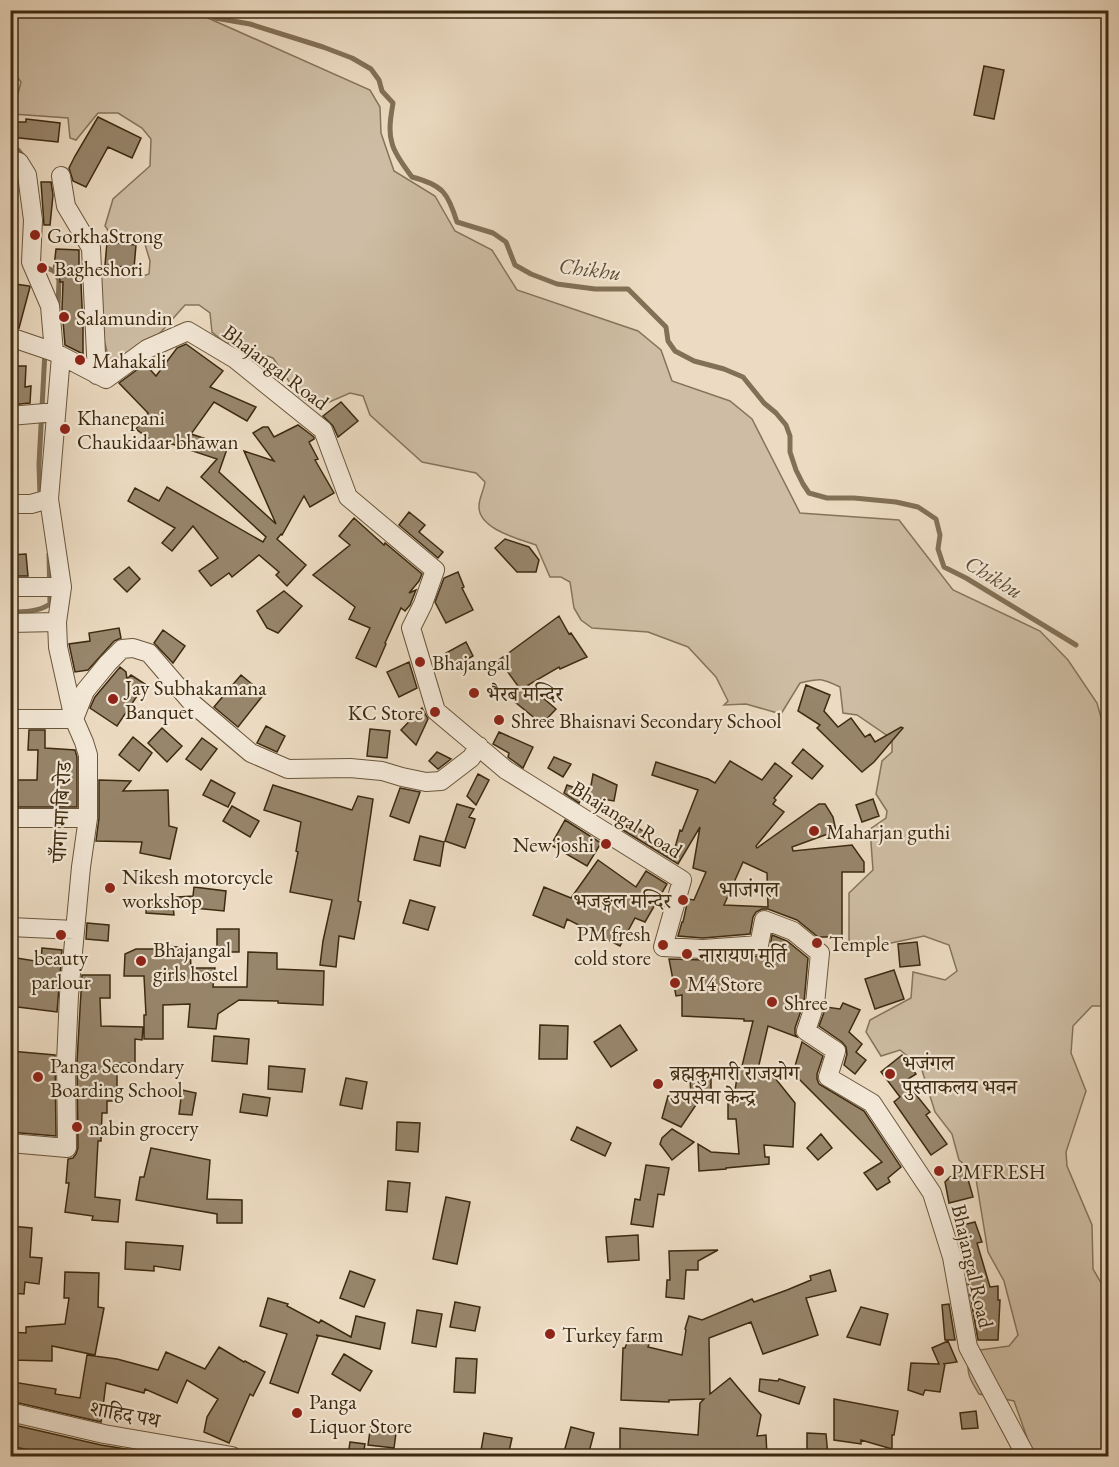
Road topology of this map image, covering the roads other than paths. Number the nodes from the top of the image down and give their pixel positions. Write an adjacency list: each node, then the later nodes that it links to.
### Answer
1 (10, 159): 4 (street, पाँगा मा बि रोड)
2 (61, 176): 5 (street)
3 (10, 337): 4 (street)
4 (57, 354): 5 (street); 6 (street, पाँगा मा बि रोड)
5 (97, 375): 16 (street, Bhajangal Road)
6 (56, 412): 7 (street); 8 (street, पाँगा मा बि रोड)
7 (10, 416)
8 (49, 500): 9 (street); 11 (street, पाँगा मा बि रोड)
9 (10, 504)
10 (10, 587): 11 (street)
11 (62, 587): 12 (street, पाँगा मा बि रोड)
12 (57, 622): 13 (street); 15 (street, पाँगा मा बि रोड)
13 (10, 623)
14 (10, 719): 15 (street)
15 (74, 719): 16 (street); 18 (street, पाँगा मा बि रोड)
16 (479, 746): 24 (street, Bhajangal Road)
17 (10, 818): 18 (street)
18 (88, 818): 20 (street, पाँगा मा बि रोड)
19 (10, 927): 20 (street)
20 (75, 930): 21 (street, पाँगा मा बि रोड)
21 (10, 1143)
22 (10, 1412): 23 (street, शाहिद पथ)
23 (231, 1456)
24 (1026, 1456)

